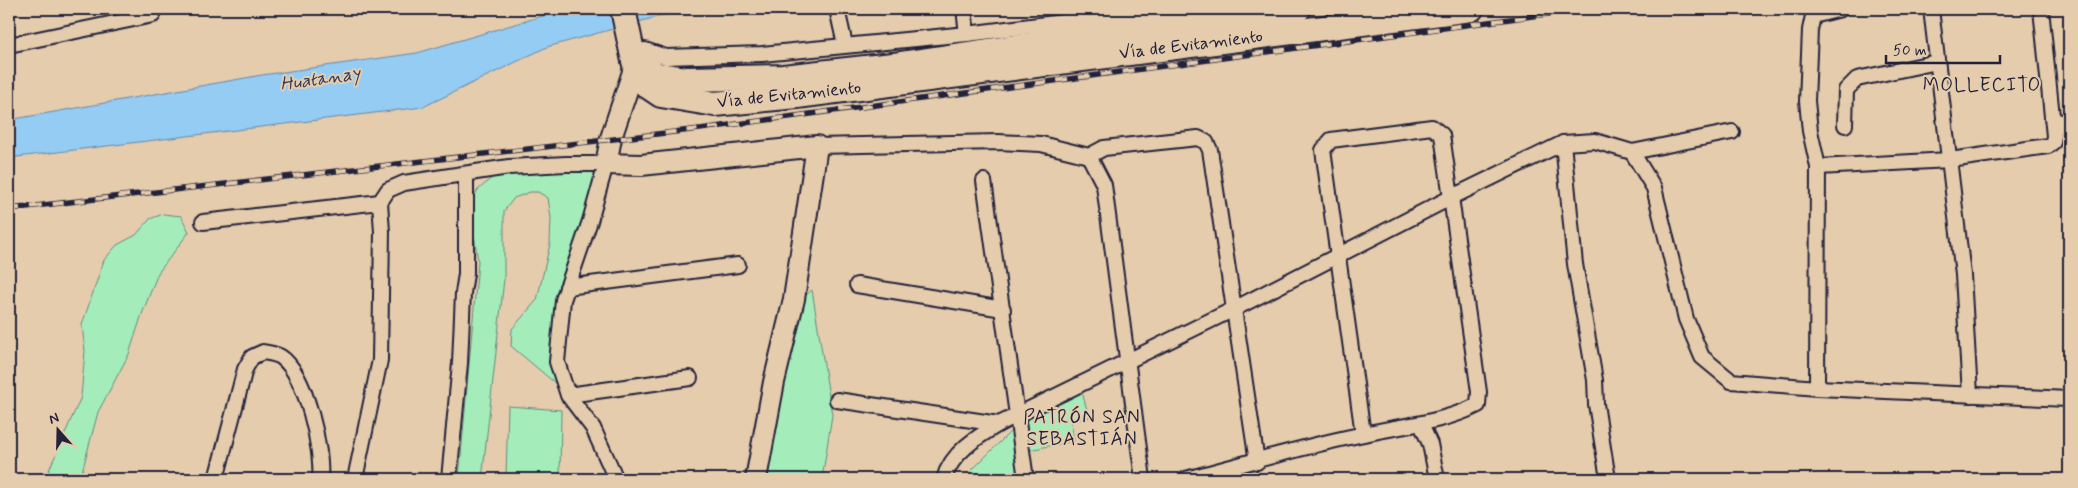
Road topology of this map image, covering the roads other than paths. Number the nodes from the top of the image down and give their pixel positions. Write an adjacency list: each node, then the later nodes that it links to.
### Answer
1 (837, 9): 14 (street)
2 (964, 9): 11 (street)
3 (1168, 9): 9 (street)
4 (1298, 9): 12 (highway, Vía de Evitamiento)
5 (1472, 9): 12 (highway, Vía de Evitamiento)
6 (1841, 9): 26 (street)
7 (1931, 9): 15 (street)
8 (2041, 9): 16 (street)
9 (1075, 15): 11 (street)
10 (153, 16): 13 (street)
11 (967, 34): 14 (street)
12 (630, 37): 14 (street); 25 (main road)
13 (9, 45)
14 (845, 45)
15 (1937, 62): 17 (street); 24 (street)
16 (2052, 117): 18 (street); 24 (street)
17 (1846, 125)
18 (2069, 130)
19 (1732, 132): 22 (street)
20 (1563, 143): 22 (street); 29 (street); 61 (street)
21 (818, 146): 23 (street); 25 (main road); 55 (main road)
22 (1632, 152): 40 (street)
23 (1089, 156): 37 (street); 38 (street)
24 (1950, 160): 26 (street); 42 (street)
25 (606, 164): 27 (street); 35 (street)
26 (1818, 167): 40 (street)
27 (466, 174): 30 (street); 53 (street)
28 (984, 181): 36 (street)
29 (1452, 197): 32 (street); 32 (street); 47 (street)
30 (380, 202): 31 (street); 52 (street)
31 (203, 222)
32 (1337, 256): 37 (street); 48 (street)
33 (738, 265): 35 (street)
34 (857, 285): 36 (street)
35 (567, 287): 41 (street)
36 (1003, 309): 45 (street)
37 (1234, 309): 38 (street); 49 (street)
38 (1128, 360): 45 (street); 58 (street)
39 (690, 378): 41 (street)
40 (1817, 388): 42 (street)
41 (568, 394): 54 (street)
42 (1970, 395): 43 (street)
43 (2069, 399)
44 (836, 400): 46 (street)
45 (1016, 415): 46 (street); 57 (street)
46 (999, 424): 56 (street)
47 (1421, 424): 48 (street); 60 (street)
48 (1363, 434): 49 (street)
49 (1257, 462): 59 (street)
50 (216, 479): 51 (street)
51 (320, 479)
52 (355, 479)
53 (449, 479)
54 (616, 479)
55 (756, 479)
56 (944, 479)
57 (1026, 479)
58 (1143, 479)
59 (1186, 479)
60 (1438, 479)
61 (1608, 479)

